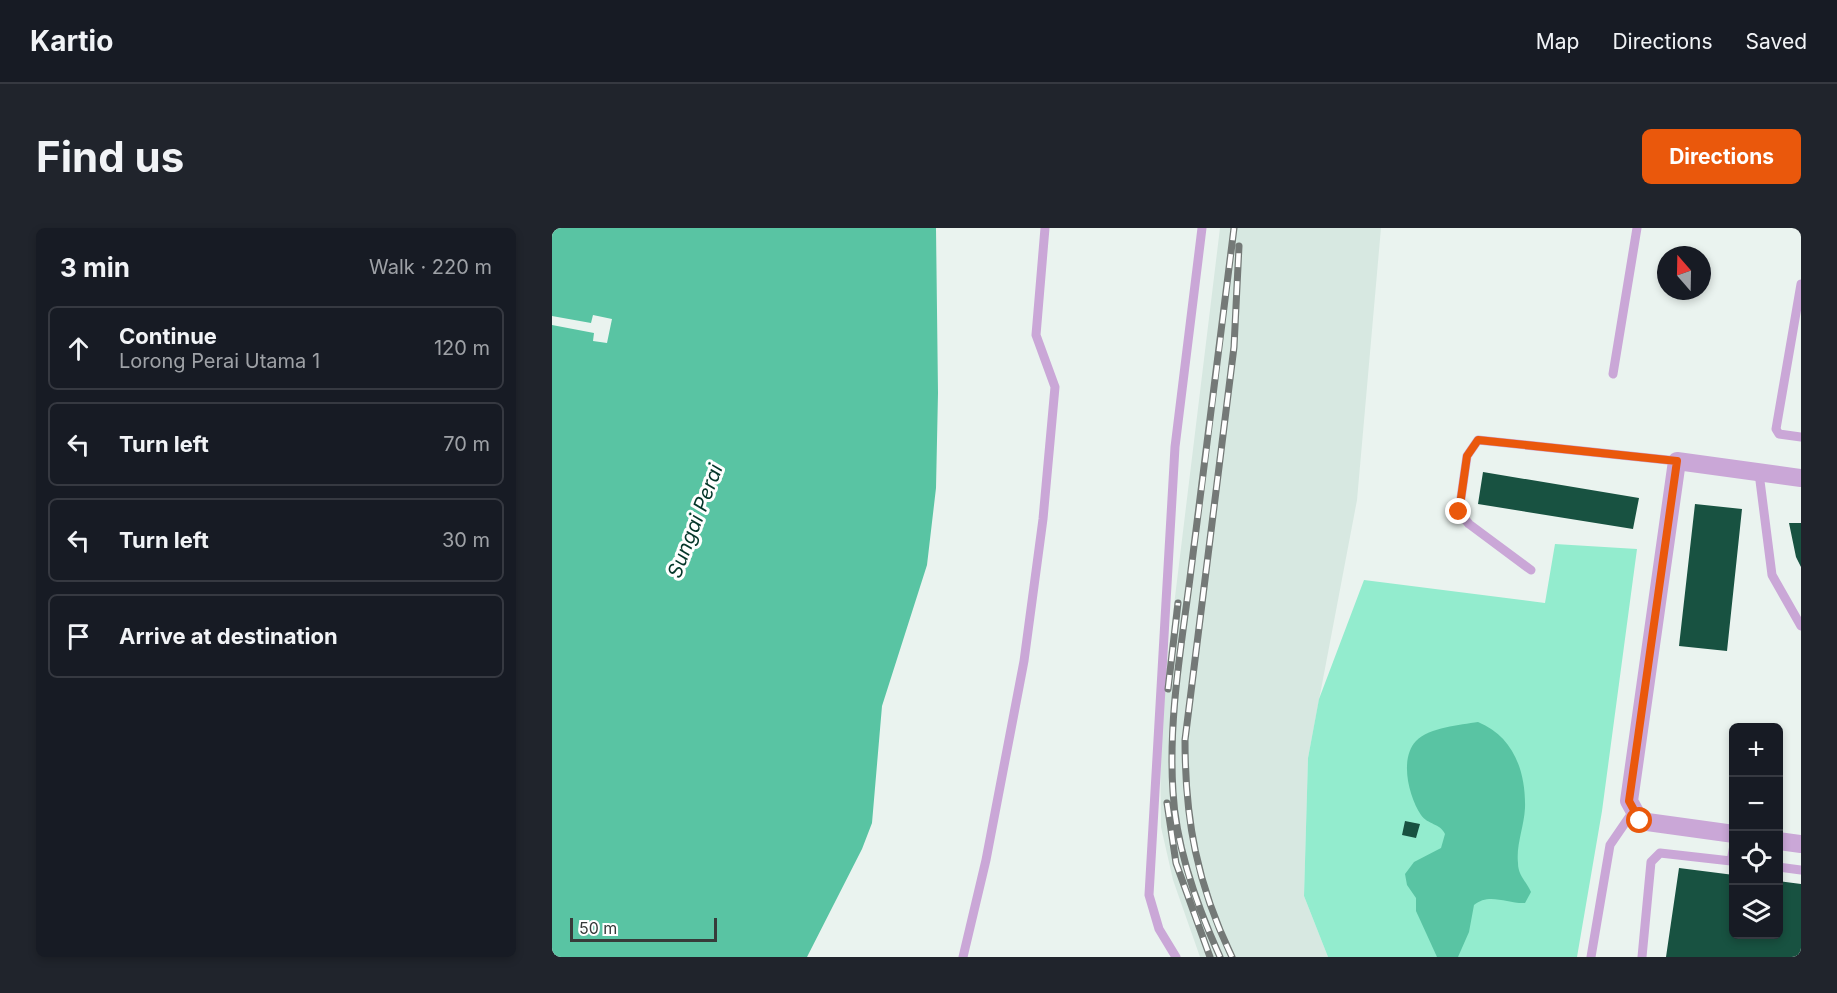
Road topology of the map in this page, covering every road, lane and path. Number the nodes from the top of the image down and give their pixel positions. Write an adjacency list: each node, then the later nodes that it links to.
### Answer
1 (1045, 228): 19 (lane)
2 (1202, 228): 20 (lane)
3 (1637, 228): 5 (lane)
4 (1801, 284): 6 (lane)
5 (1613, 374)
6 (1801, 437)
7 (1677, 461): 8 (street); 10 (lane); 12 (street)
8 (1759, 472): 9 (street); 11 (lane)
9 (1801, 478)
10 (1531, 570)
11 (1801, 626)
12 (1637, 815): 13 (street); 21 (lane)
13 (1729, 833)
14 (1783, 842): 15 (street)
15 (1801, 844)
16 (1729, 861): 22 (lane)
17 (1783, 868): 18 (lane)
18 (1801, 870)
19 (963, 957)
20 (1176, 957)
21 (1591, 957)
22 (1642, 957)

